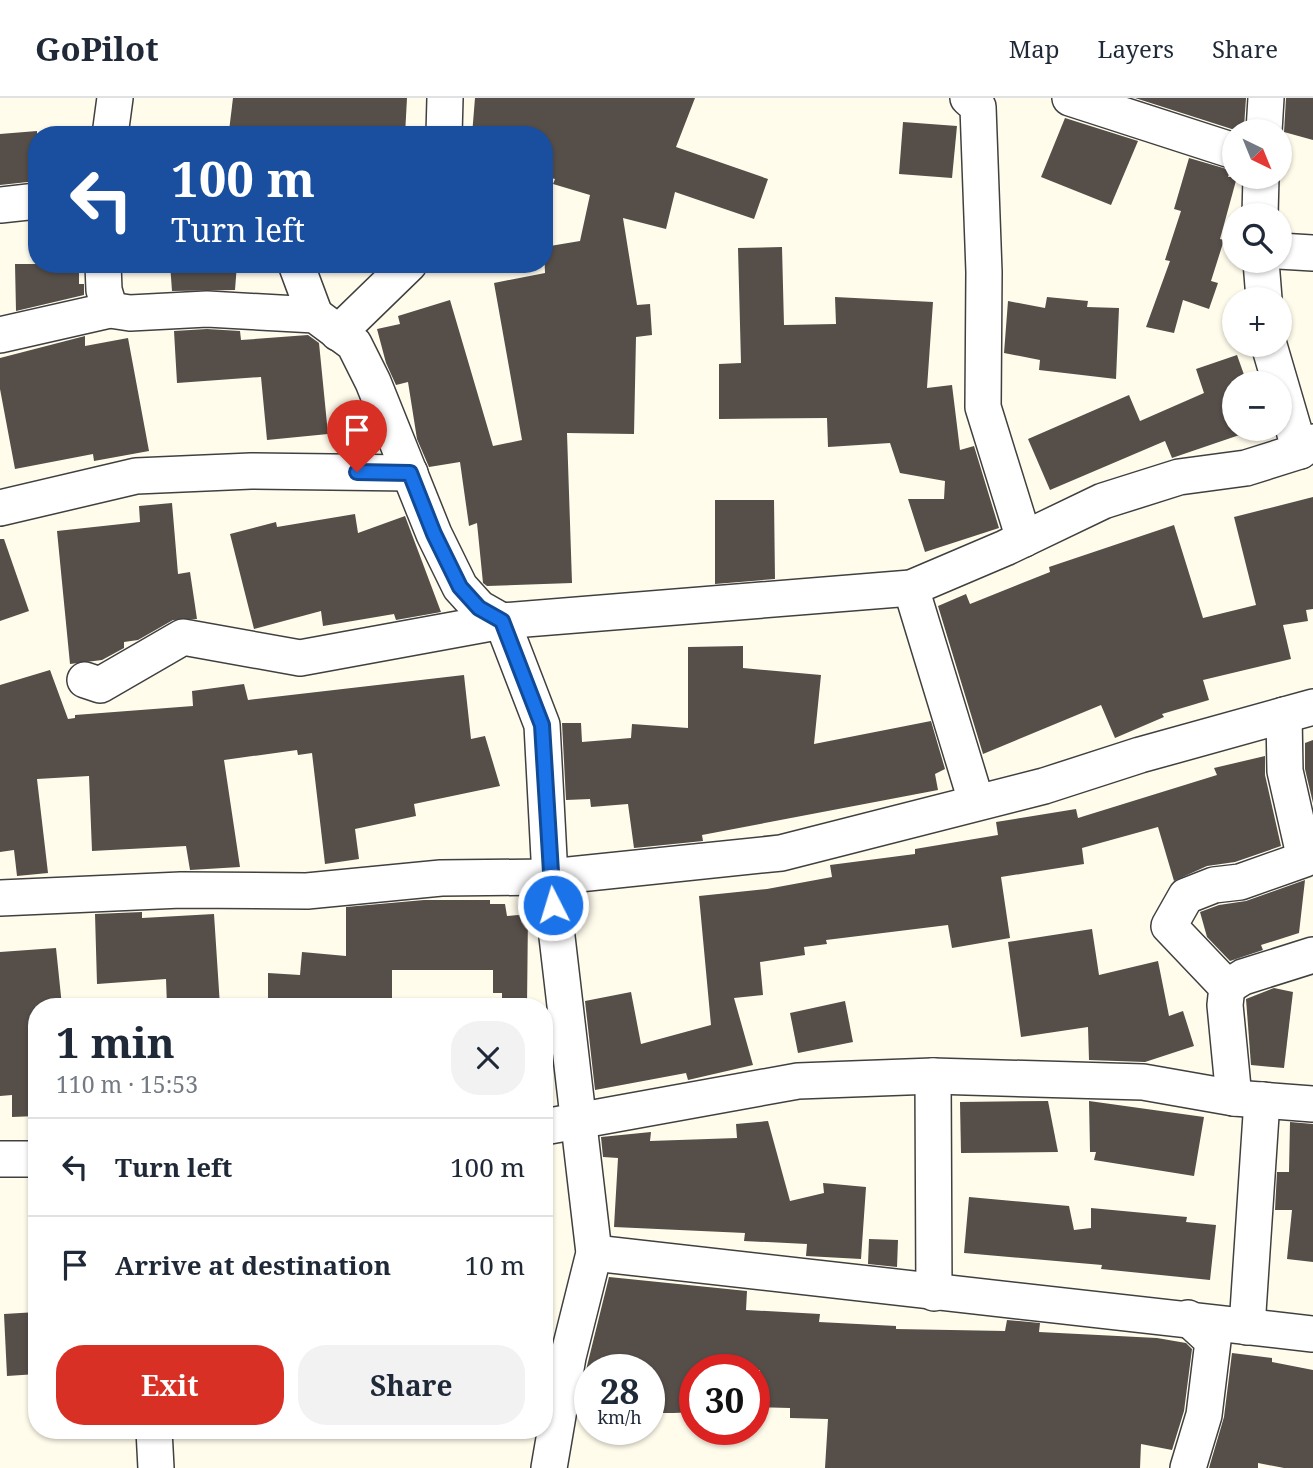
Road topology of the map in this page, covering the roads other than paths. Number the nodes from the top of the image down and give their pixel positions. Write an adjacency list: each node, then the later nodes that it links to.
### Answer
1 (115, 98): 7 (street)
2 (445, 98): 8 (street)
3 (968, 98): 24 (street)
4 (1070, 98): 9 (street)
5 (1266, 98): 6 (street)
6 (1265, 119)
7 (111, 126)
8 (444, 126)
9 (1222, 147)
10 (28, 202): 11 (street)
11 (0, 205)
12 (1292, 252): 13 (street)
13 (1313, 254)
14 (103, 273): 17 (street)
15 (301, 273): 18 (street)
16 (397, 273): 18 (street)
17 (110, 310): 18 (street); 19 (street)
18 (327, 324): 22 (street)
19 (0, 335)
20 (1273, 357): 21 (street)
21 (1307, 447): 24 (street)
22 (410, 473): 23 (street); 26 (street)
23 (0, 508)
24 (1024, 539): 25 (street)
25 (911, 588): 26 (street); 29 (street)
26 (502, 621): 27 (street); 30 (street)
27 (85, 680)
28 (1298, 711): 29 (street); 33 (street)
29 (976, 801): 30 (street)
30 (550, 877): 31 (street); 37 (street)
31 (0, 898)
32 (1313, 955): 33 (street)
33 (1227, 987): 35 (street)
34 (933, 1076): 35 (street); 37 (street); 41 (street)
35 (1248, 1099): 36 (street); 42 (street)
36 (1313, 1104)
37 (560, 1125): 40 (street)
38 (0, 1159): 39 (street)
39 (28, 1159)
40 (594, 1253): 41 (street); 47 (street)
41 (934, 1293): 43 (street)
42 (1248, 1314): 43 (street); 44 (street)
43 (1188, 1318): 48 (street)
44 (1313, 1334)
45 (154, 1439): 46 (street)
46 (156, 1468)
47 (549, 1468)
48 (1188, 1468)

